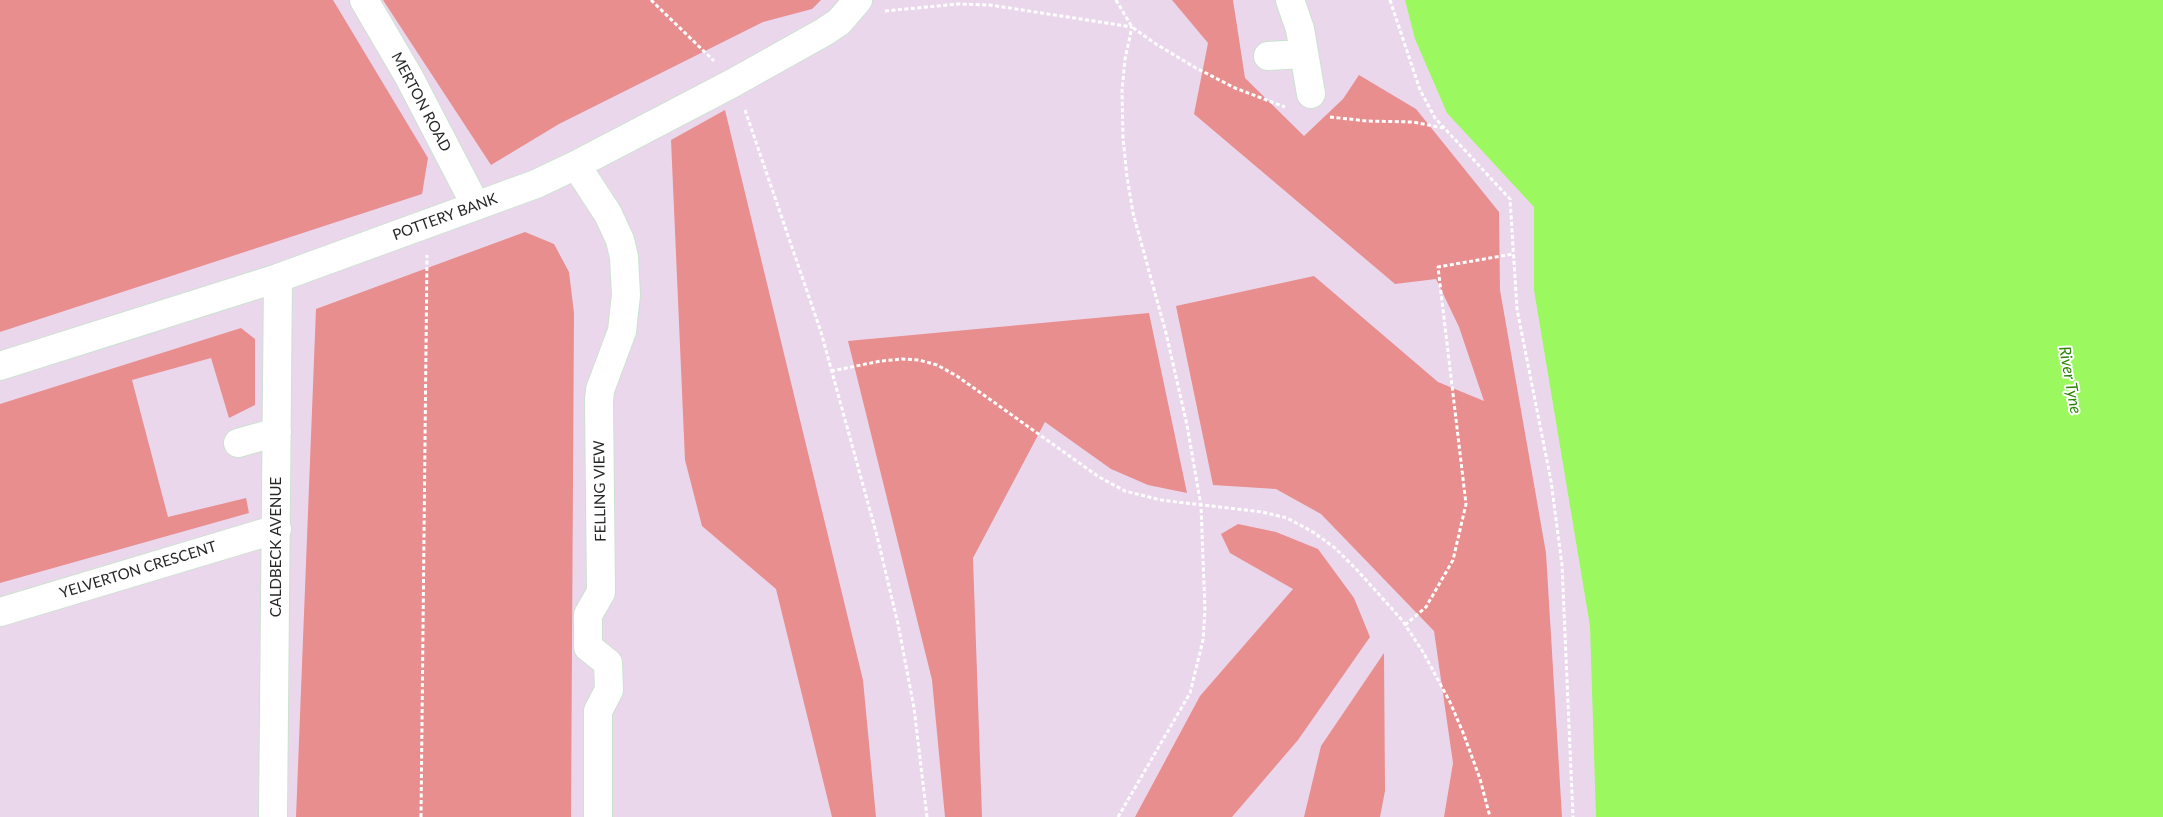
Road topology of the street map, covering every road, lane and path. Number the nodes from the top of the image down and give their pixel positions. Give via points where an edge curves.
1 (364, 0) edge
2 (651, 0) edge
3 (858, 0) edge
4 (1116, 0) edge
5 (1290, 0) edge
6 (1390, 0) edge
7 (839, 22) junction
8 (1132, 27) junction
9 (1304, 54) junction
10 (1268, 56) dead end
11 (731, 84) junction
12 (1311, 94) dead end
13 (576, 165) junction
14 (476, 206) junction
15 (427, 224) junction
16 (1513, 254) junction
17 (278, 278) junction
18 (0, 366) edge
19 (831, 371) junction
20 (277, 432) junction
21 (238, 444) dead end
22 (1200, 506) junction
23 (277, 529) junction
24 (0, 612) edge
25 (1405, 625) junction
26 (273, 817) edge
27 (421, 817) edge
28 (598, 817) edge
29 (927, 817) edge
30 (1118, 817) edge
31 (1490, 817) edge
32 (1573, 817) edge

1 - 14 street, MERTON ROAD
2 - 11 path via 717,65
3 - 7 street, POTTERY BANK
4 - 8 path
5 - 9 street
6 - 16 path via 1408,59 1431,111 1510,199
7 - 8 path via 885,11 958,4
7 - 11 street, POTTERY BANK
8 - 22 path via 1122,91 1127,177 1133,213 1188,425
9 - 10 street
9 - 12 street
11 - 13 street, POTTERY BANK
11 - 19 path via 745,110 821,332
13 - 14 street, POTTERY BANK
13 - 28 street, FELLING VIEW via 608,214 620,240 626,296 622,331 598,401 601,592 588,615 588,647 608,663 608,690 598,711
14 - 15 street, POTTERY BANK
15 - 17 street, POTTERY BANK
15 - 27 path
16 - 25 path via 1438,266 1466,504 1453,560 1426,607
16 - 32 path via 1517,309 1551,481 1560,547
17 - 18 street, POTTERY BANK
17 - 20 street, CALDBECK AVENUE
19 - 22 path via 882,360 919,360 937,365 1113,485 1139,496
19 - 29 path via 898,624 914,708
20 - 21 street
20 - 23 street, CALDBECK AVENUE
22 - 25 path via 1262,512 1288,518 1313,532 1335,548
22 - 30 path via 1205,610 1197,669 1190,693
23 - 24 street, YELVERTON CRESCENT
23 - 26 street, CALDBECK AVENUE
25 - 31 path via 1450,702 1480,779

